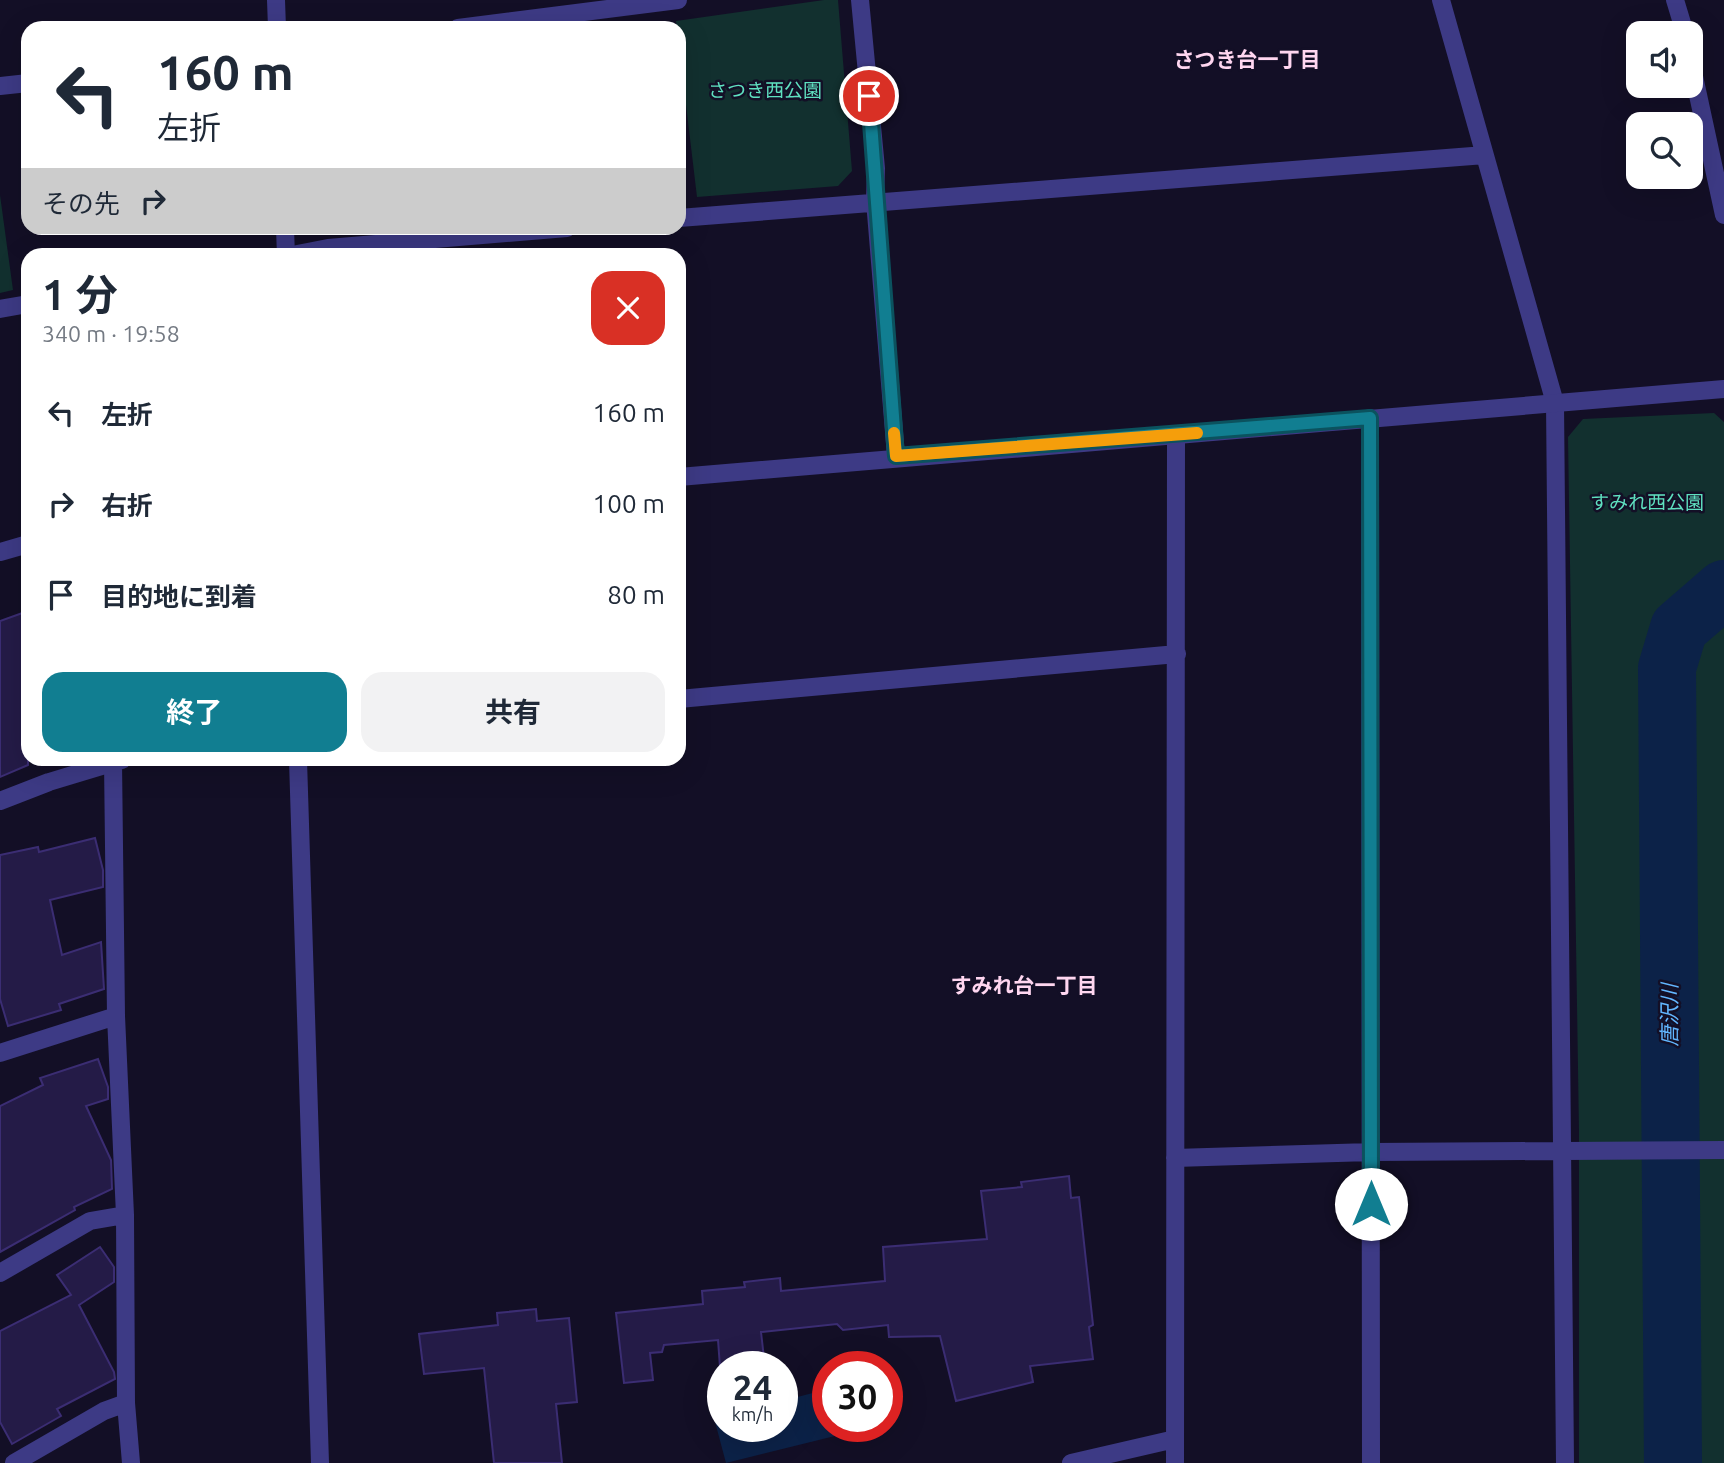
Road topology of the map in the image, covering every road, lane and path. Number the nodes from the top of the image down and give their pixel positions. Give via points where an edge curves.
1 (276, 0) edge
2 (678, 0) edge
3 (860, 0) edge
4 (1441, 0) edge
5 (1675, 0) edge
6 (277, 21) edge
7 (513, 21) edge
8 (1681, 21) edge
9 (21, 84) edge
10 (0, 86) edge
11 (1699, 98) edge
12 (1485, 155) junction
13 (875, 201) junction
14 (1724, 215) edge
15 (686, 217) edge
16 (483, 235) edge
17 (328, 248) edge
18 (21, 305) edge
19 (0, 309) edge
20 (1724, 389) edge
21 (1555, 403) junction
22 (1370, 418) junction
23 (1176, 435) junction
24 (896, 456) junction
25 (686, 476) edge
26 (21, 546) edge
27 (0, 552) edge
28 (1177, 654) junction
29 (686, 698) edge
30 (98, 766) edge
31 (117, 766) edge
32 (298, 766) edge
33 (0, 802) edge
34 (116, 1016) junction
35 (0, 1054) edge
36 (1563, 1150) junction
37 (1724, 1150) edge
38 (1371, 1152) junction
39 (1175, 1158) junction
40 (125, 1215) junction
41 (0, 1273) edge
42 (126, 1403) junction
43 (1175, 1439) junction
44 (15, 1463) edge
45 (131, 1463) edge
46 (320, 1463) edge
47 (1071, 1463) edge
48 (1175, 1463) edge
49 (1371, 1463) edge
50 (1564, 1463) edge

1 - 6 street
2 - 7 street
3 - 13 street
4 - 12 street
5 - 8 street
9 - 10 street
11 - 14 street
12 - 13 street
12 - 21 street
13 - 15 street
13 - 24 street
16 - 17 street
18 - 19 street
20 - 21 street
21 - 22 street
21 - 36 street
22 - 23 street
22 - 38 street
23 - 24 street
23 - 28 street
24 - 25 street
26 - 27 street
28 - 29 street
28 - 39 street
30 - 33 street
31 - 34 street
32 - 46 street
34 - 35 street
34 - 40 street
36 - 37 street
36 - 38 street
36 - 50 street
38 - 39 street
38 - 49 street
39 - 43 street
40 - 41 street via 90,1221
40 - 42 street
42 - 44 street
42 - 45 street
43 - 47 street
43 - 48 street

